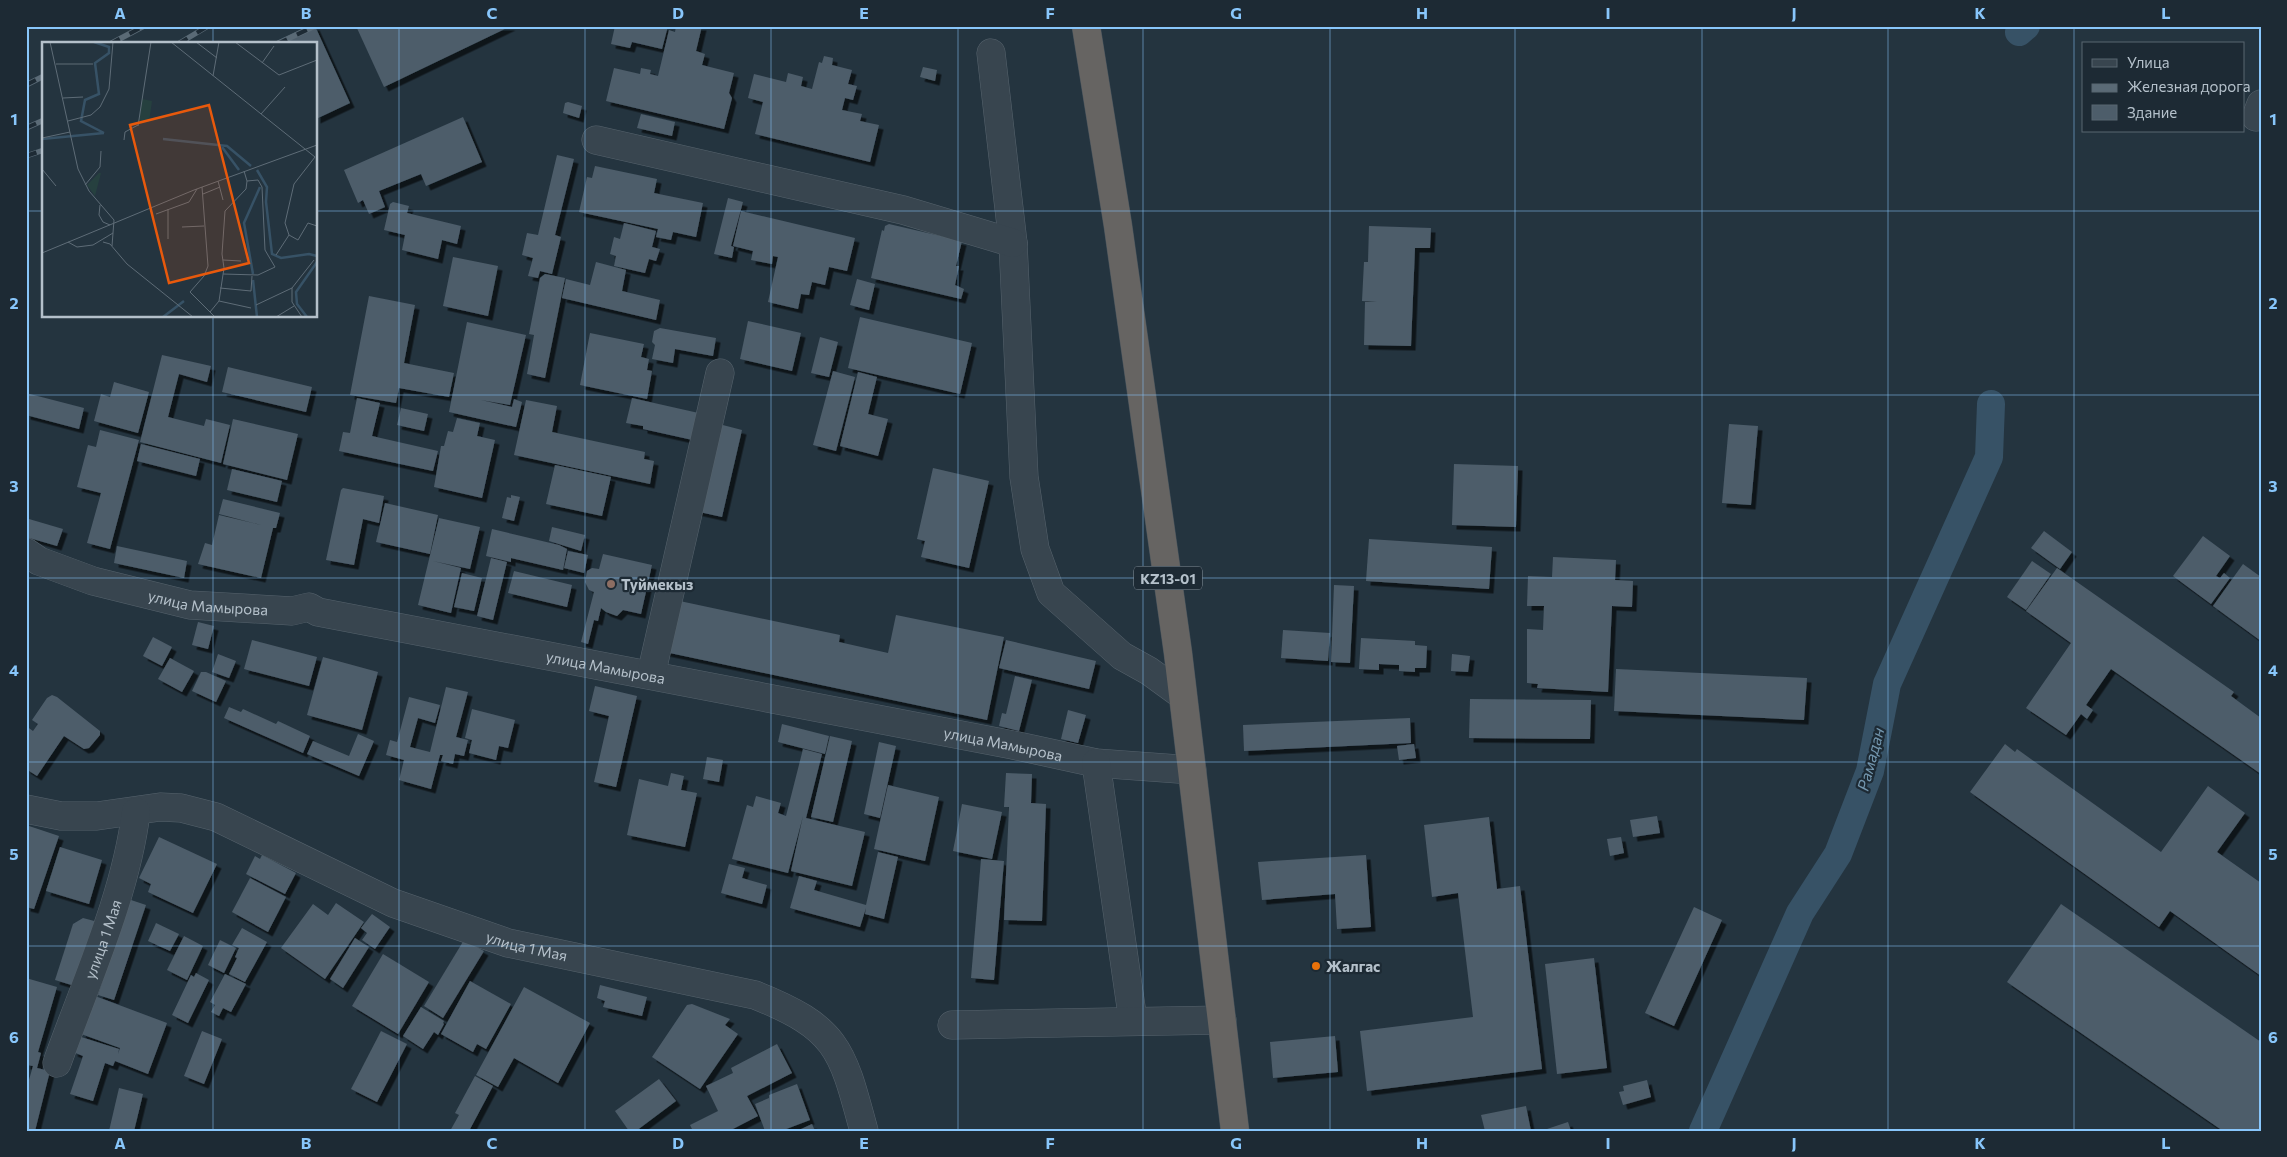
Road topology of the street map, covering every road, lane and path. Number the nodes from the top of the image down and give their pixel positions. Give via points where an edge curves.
1 (1086, 26) edge
2 (991, 53) dead end
3 (596, 140) dead end
4 (1013, 243) junction
5 (720, 373) dead end
6 (26, 552) edge
7 (651, 675) junction
8 (1182, 695) junction
9 (1096, 763) junction
10 (1192, 770) junction
11 (26, 809) edge
12 (136, 812) junction
13 (1222, 1020) junction
14 (1133, 1021) junction
15 (952, 1025) dead end
16 (57, 1063) dead end
17 (864, 1131) edge
18 (1235, 1131) edge

1 - 8 highway, KZ13-01 via 1150,450
2 - 4 street
3 - 4 street via 903,210
4 - 8 street via 1024,477 1035,549 1051,593 1122,656
5 - 7 street
6 - 7 street, улица Мамырова via 39,561 93,581 190,605 292,612 309,608
7 - 9 street, улица Мамырова
8 - 10 highway, KZ13-01
9 - 10 street, улица Мамырова
9 - 14 street
10 - 13 highway, KZ13-01
11 - 12 street, улица 1 Мая via 60,816
12 - 16 street, улица 1 Мая via 133,841 109,919
12 - 17 street, улица 1 Мая via 160,807 180,808 216,817 393,903 508,943 755,995 786,1007 818,1028 837,1049 848,1071
13 - 14 street
13 - 18 highway, KZ13-01
14 - 15 street

